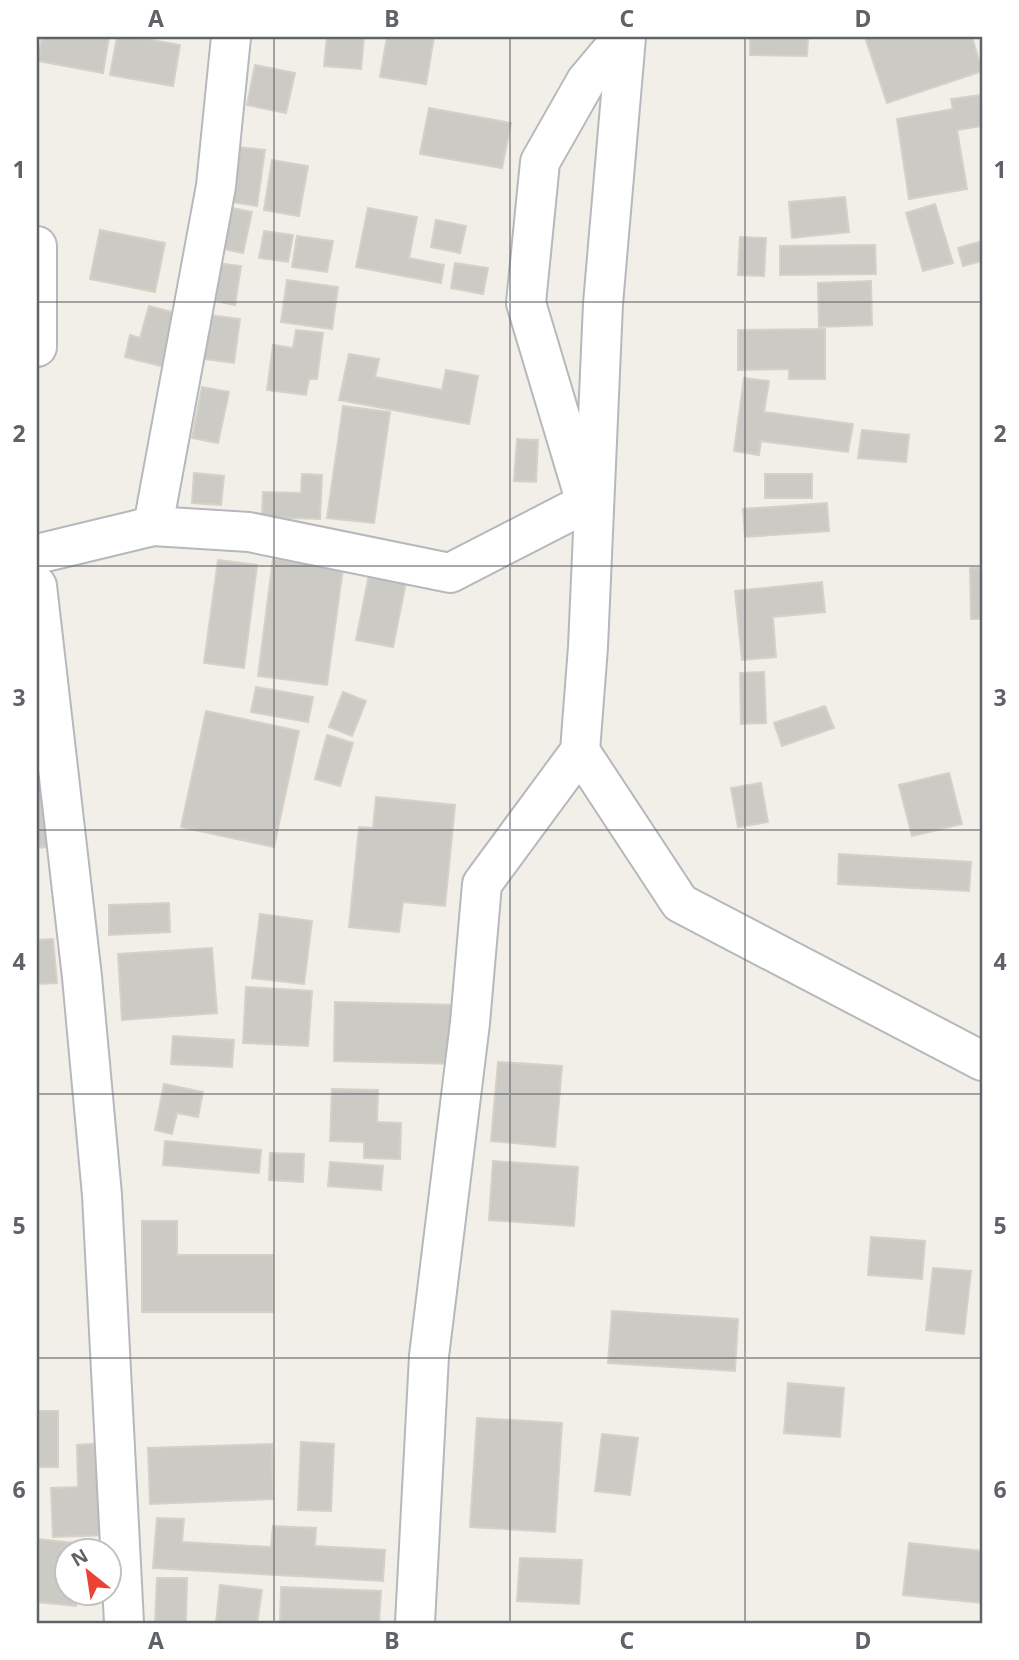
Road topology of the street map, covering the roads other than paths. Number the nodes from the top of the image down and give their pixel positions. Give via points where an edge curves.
1 (232, 37) edge
2 (624, 37) edge
3 (37, 246) edge
4 (37, 347) edge
5 (153, 526) junction
6 (37, 554) edge
7 (37, 586) edge
8 (580, 751) junction
9 (982, 1061) edge
10 (124, 1623) edge
11 (415, 1623) edge

1 - 5 street via 216,187
2 - 5 street via 586,80 540,162 526,303 586,503 450,573 248,532
2 - 8 street via 603,304
3 - 4 street
5 - 6 street
7 - 10 street via 102,1195
8 - 9 street via 680,903
8 - 11 street via 482,884 470,1023 429,1356

